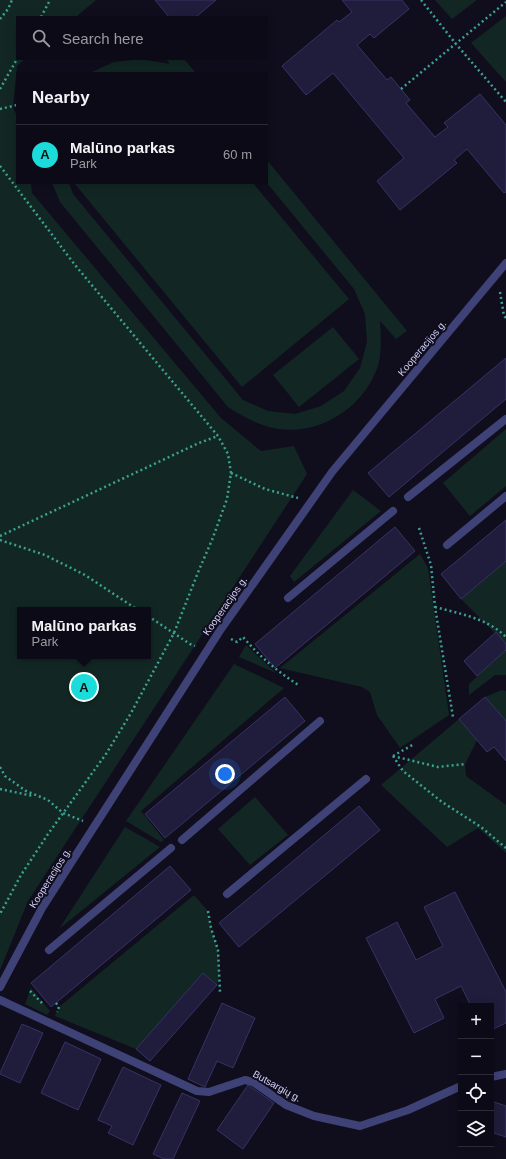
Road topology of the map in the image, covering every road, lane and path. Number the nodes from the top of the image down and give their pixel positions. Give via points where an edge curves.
1 (12, 0) edge
2 (50, 0) edge
3 (421, 0) edge
4 (506, 2) edge
5 (42, 16) edge
6 (0, 19) edge
7 (456, 44) junction
8 (16, 60) edge
9 (0, 89) edge
10 (401, 89) dead end
11 (506, 102) edge
12 (16, 105) edge
13 (0, 109) edge
14 (0, 166) edge
15 (506, 263) edge
16 (497, 274) junction
17 (506, 318) edge
18 (506, 419) edge
19 (218, 436) junction
20 (231, 473) junction
21 (506, 496) edge
22 (408, 497) dead end
23 (311, 501) junction
24 (393, 511) dead end
25 (419, 528) dead end
26 (0, 536) edge
27 (0, 540) edge
28 (446, 545) dead end
29 (288, 598) dead end
30 (133, 607) edge
31 (435, 607) junction
32 (151, 618) edge
33 (174, 633) junction
34 (506, 636) edge
35 (243, 637) dead end
36 (300, 686) dead end
37 (453, 717) dead end
38 (320, 721) dead end
39 (414, 744) dead end
40 (393, 756) junction
41 (465, 764) dead end
42 (0, 768) edge
43 (366, 779) dead end
44 (0, 789) edge
45 (47, 799) junction
46 (63, 813) junction
47 (95, 825) junction
48 (182, 840) dead end
49 (171, 848) dead end
50 (506, 848) edge
51 (227, 894) dead end
52 (208, 911) dead end
53 (0, 914) edge
54 (49, 950) dead end
55 (0, 987) edge
56 (220, 992) dead end
57 (0, 1000) edge
58 (506, 1074) edge
59 (494, 1076) edge
60 (458, 1087) edge

1 - 6 path
2 - 5 path
3 - 7 path
4 - 7 path
7 - 10 path
7 - 11 path
8 - 9 path
12 - 13 path
14 - 19 path via 75,265
15 - 16 street, Kooperacijos g.
16 - 17 path
16 - 23 street, Kooperacijos g. via 332,472
18 - 22 street
19 - 20 path via 228,454
19 - 26 path
20 - 23 path via 265,489
20 - 33 path via 227,499
21 - 28 street
23 - 47 street, Kooperacijos g. via 215,638
24 - 29 street
25 - 31 path via 431,565
27 - 30 path via 45,555 85,575
31 - 34 path via 483,621
31 - 37 path
32 - 33 path
33 - 46 path via 106,754
35 - 36 path via 278,672
38 - 48 street
39 - 40 path
40 - 41 path via 438,767
40 - 50 path via 404,771 442,802 481,827
42 - 45 path via 5,776 26,791
43 - 51 street
44 - 45 path
45 - 46 path
46 - 47 path
46 - 53 path via 21,876
47 - 55 street, Kooperacijos g. via 42,908
49 - 54 street
52 - 56 path via 218,950
57 - 60 street, Butsargių g. via 197,1091 209,1092 245,1080 253,1082 293,1108 314,1116 360,1126 408,1110
58 - 59 street

